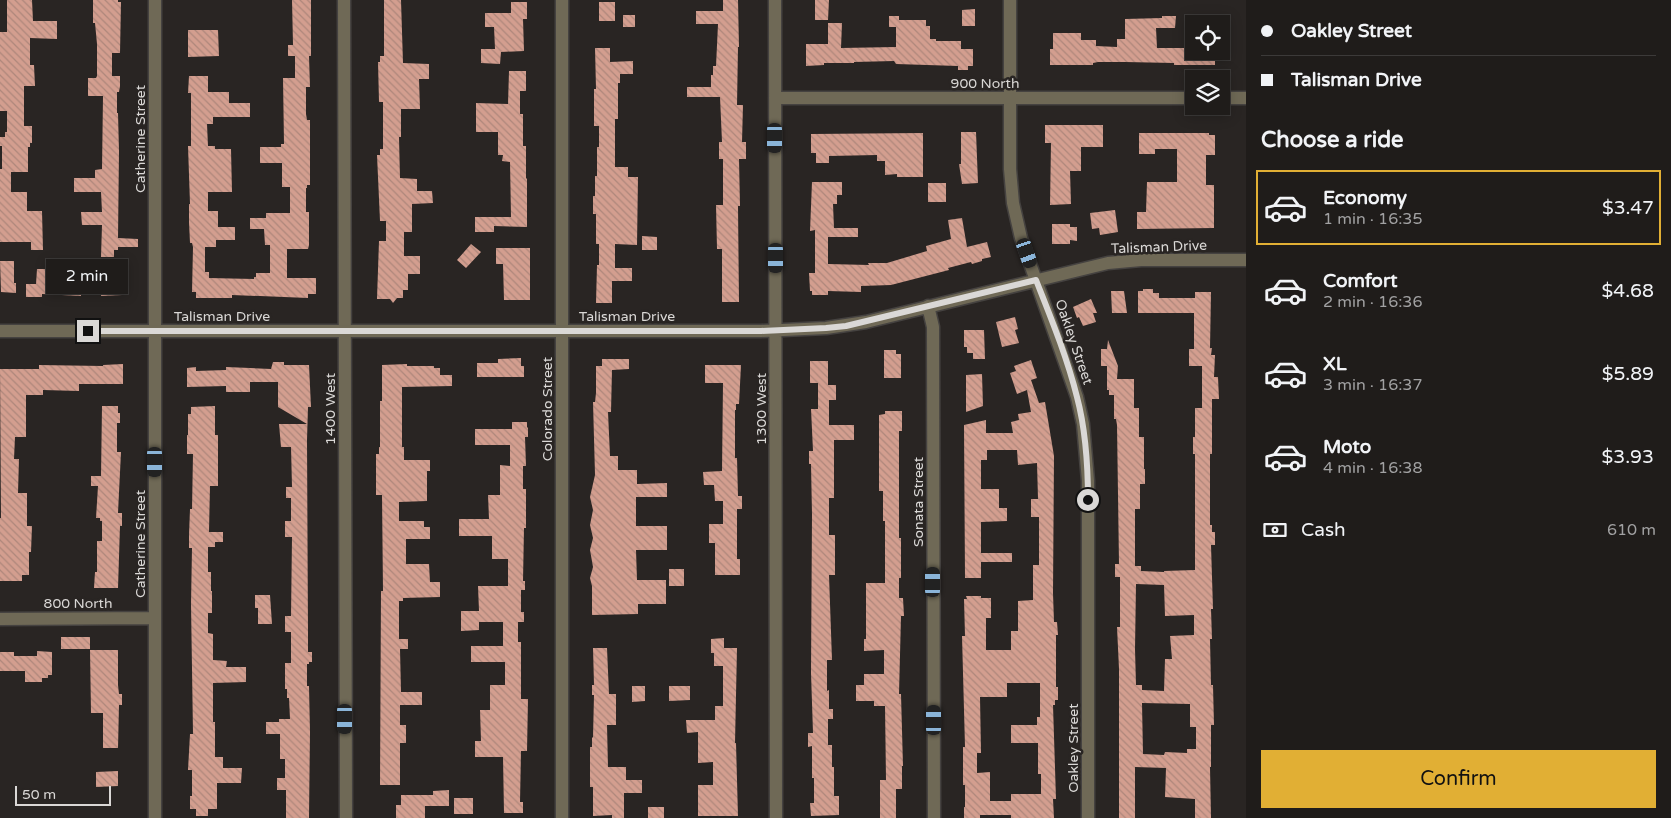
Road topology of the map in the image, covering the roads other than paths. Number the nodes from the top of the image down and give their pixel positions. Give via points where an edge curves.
1 (155, 0) edge
2 (344, 0) edge
3 (562, 0) edge
4 (775, 0) edge
5 (1010, 0) edge
6 (775, 98) junction
7 (1010, 98) junction
8 (1185, 98) edge
9 (1230, 98) edge
10 (1246, 98) edge
11 (1246, 260) edge
12 (1036, 280) junction
13 (928, 306) junction
14 (776, 330) junction
15 (0, 331) edge
16 (155, 331) junction
17 (345, 331) junction
18 (562, 331) junction
19 (0, 618) edge
20 (155, 618) junction
21 (155, 818) edge
22 (346, 818) edge
23 (562, 818) edge
24 (776, 818) edge
25 (934, 818) edge
26 (1088, 818) edge

1 - 16 street, Catherine Street
2 - 17 street, 1400 West
3 - 18 street, Colorado Street
4 - 6 street, 1300 West
5 - 7 street, Oakley Street
6 - 7 street, 900 North
6 - 14 street, 1300 West
7 - 8 street, 900 North
7 - 12 street, Oakley Street via 1013,204
9 - 10 street
11 - 12 street, Talisman Drive via 1124,261
12 - 13 street, Talisman Drive
12 - 26 street, Oakley Street via 1077,397 1086,452
13 - 14 street, Talisman Drive via 846,326
13 - 25 street, Sonata Street via 933,327
14 - 18 street, Talisman Drive
14 - 24 street, 1300 West
15 - 16 street, Talisman Drive
16 - 17 street, Talisman Drive
16 - 20 street, Catherine Street
17 - 18 street, Talisman Drive
17 - 22 street, 1400 West
18 - 23 street, Colorado Street
19 - 20 street, 800 North
20 - 21 street, Catherine Street

